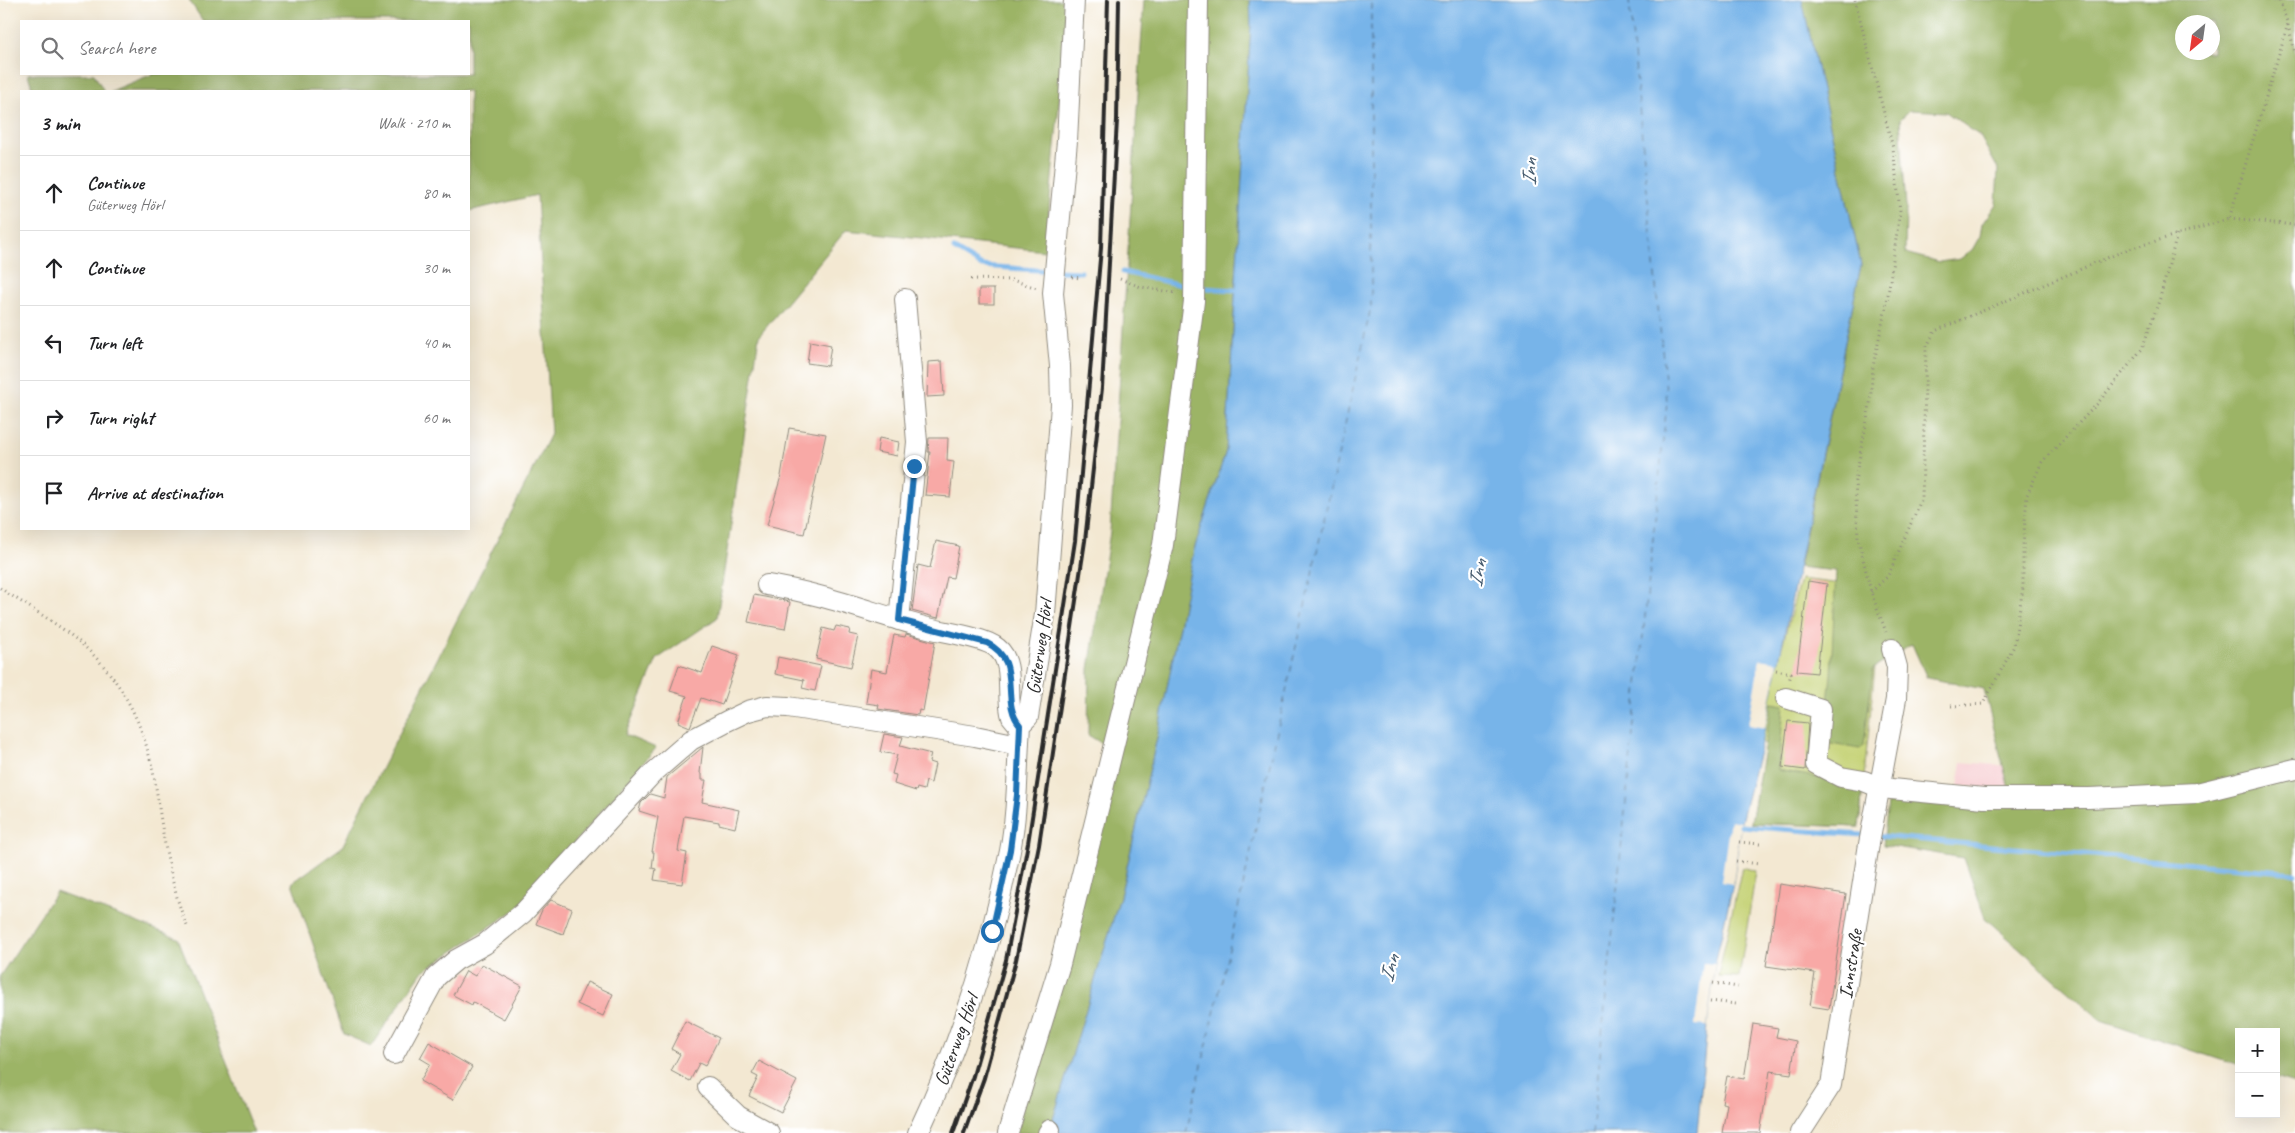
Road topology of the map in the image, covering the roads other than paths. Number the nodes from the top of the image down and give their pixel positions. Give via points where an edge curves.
1 (1074, 0) edge
2 (1198, 0) edge
3 (905, 300) dead end
4 (767, 584) dead end
5 (899, 620) junction
6 (1892, 649) road end
7 (1786, 698) dead end
8 (1019, 735) junction
9 (2295, 769) edge
10 (1881, 788) junction
11 (394, 1054) dead end
12 (708, 1087) dead end
13 (769, 1133) edge
14 (918, 1133) edge
15 (1008, 1133) edge
16 (1800, 1133) edge

1 - 8 street, Güterweg Hörl via 1068,141 1054,263 1061,406 1057,464 1045,614 1028,717
2 - 15 street via 1194,295 1163,545 1060,964
3 - 5 street via 917,442
4 - 5 street
5 - 8 street via 998,648 1009,674 1012,717
6 - 10 street, Innstraße via 1897,667 1896,699
7 - 10 street via 1821,709 1816,764 1841,776
8 - 11 street via 975,736 788,707 766,706 726,721 691,740 653,773 523,913 436,977
8 - 14 street, Güterweg Hörl via 1017,795 1010,850 992,931 972,998
9 - 10 street via 2196,793 2089,798 1984,798
10 - 16 street, Innstraße via 1831,1085
12 - 13 street via 738,1116

